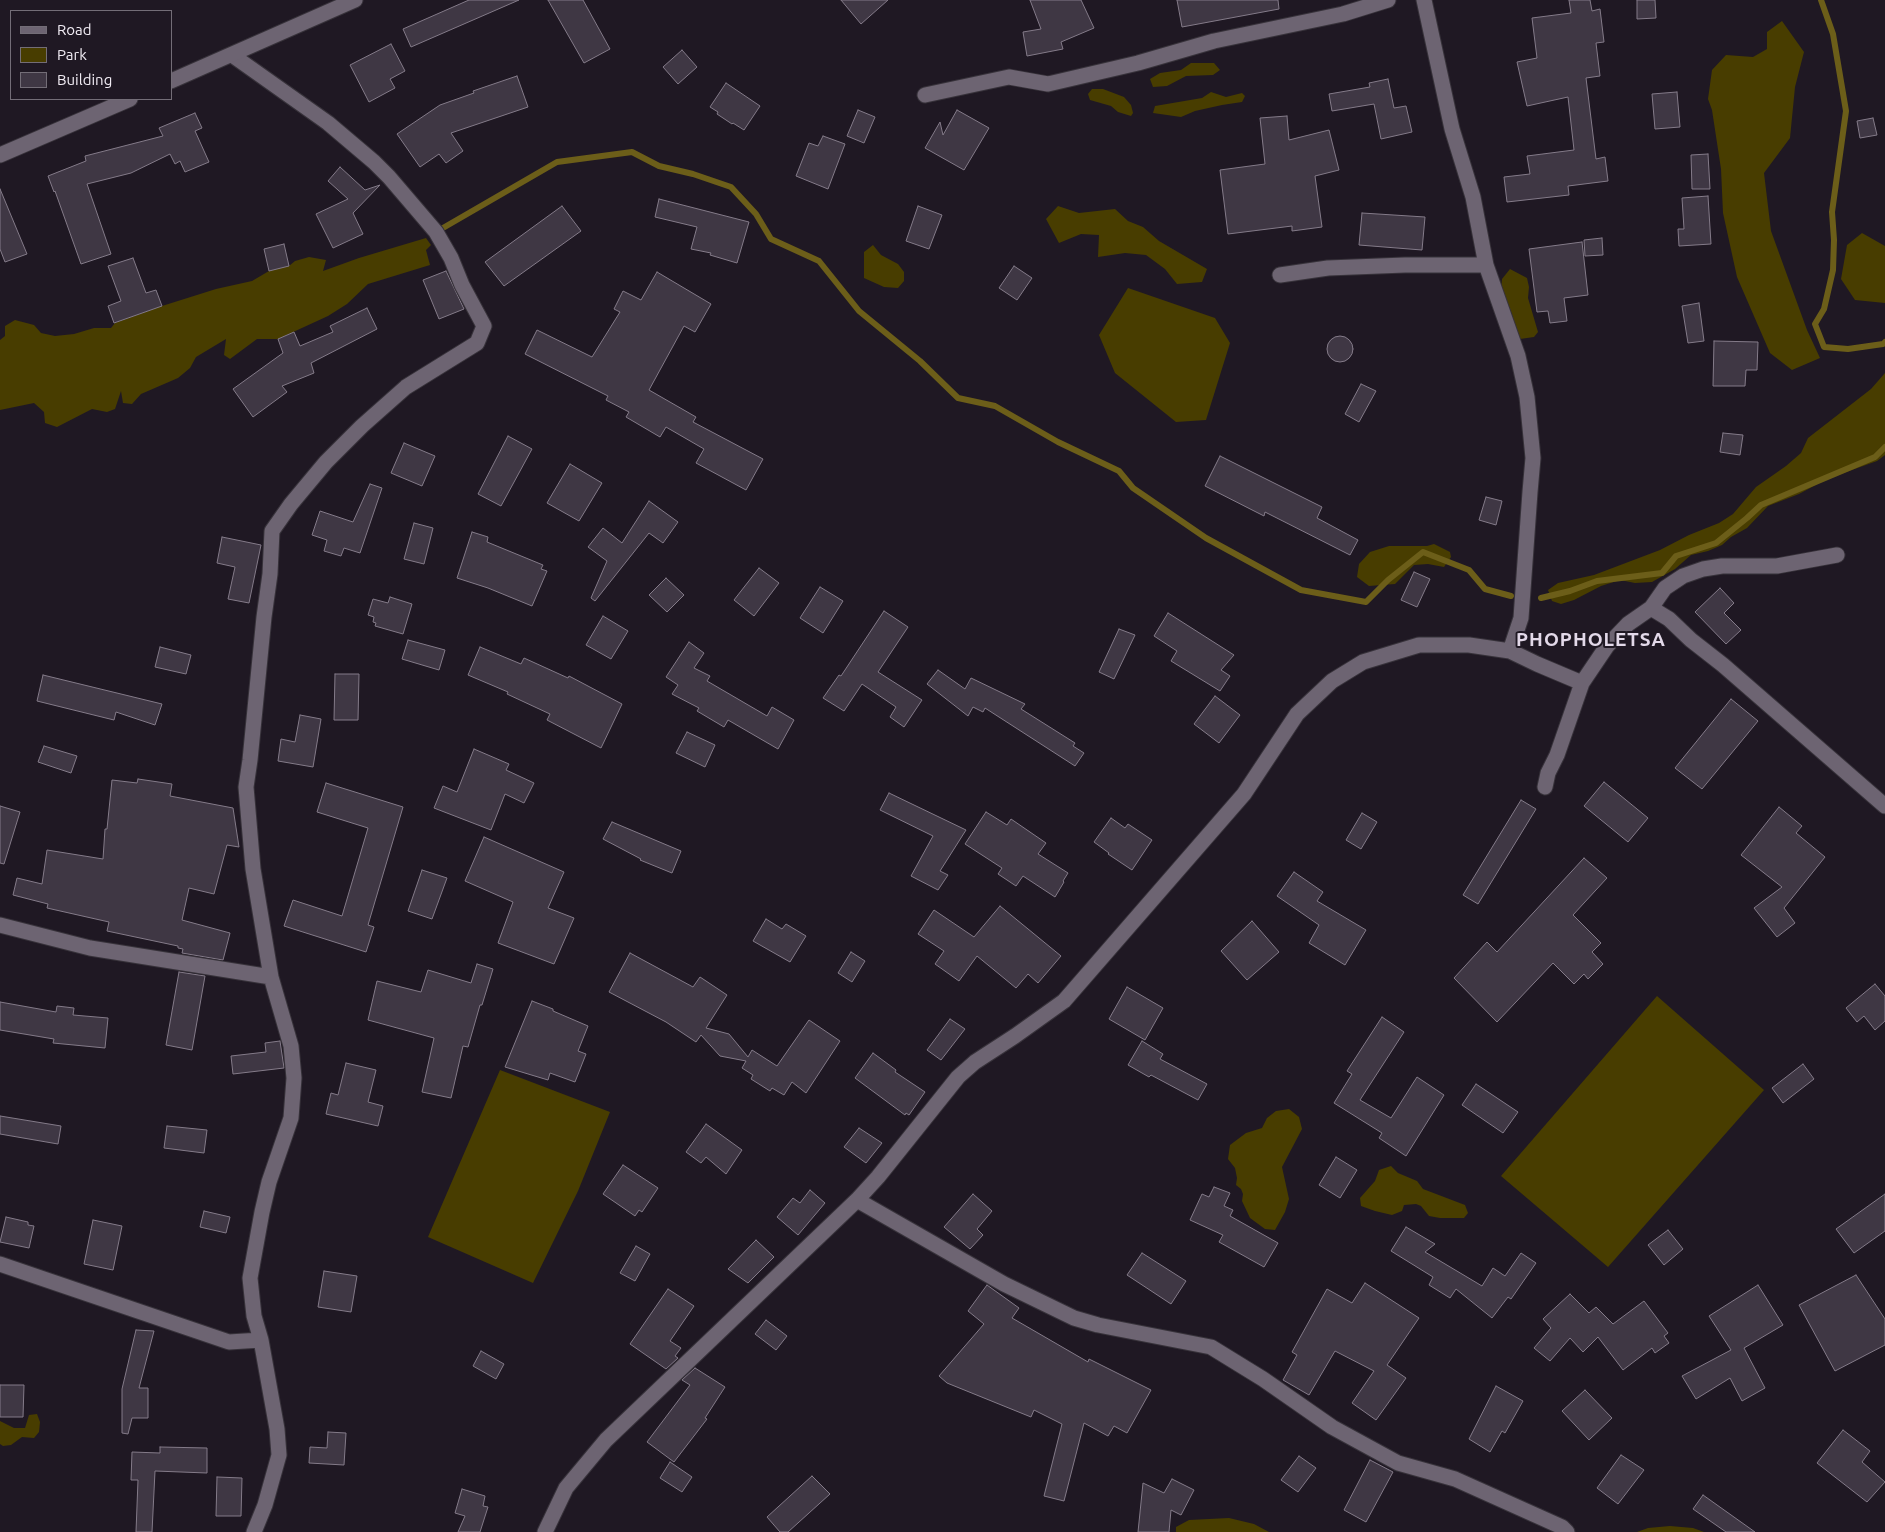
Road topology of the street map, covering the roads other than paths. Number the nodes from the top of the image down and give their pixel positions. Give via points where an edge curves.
1 (355, 0) edge
2 (1388, 0) edge
3 (1424, 0) edge
4 (232, 55) junction
5 (172, 81) edge
6 (925, 95) dead end
7 (128, 100) edge
8 (0, 155) edge
9 (1486, 265) junction
10 (1280, 275) dead end
11 (1837, 554) dead end
12 (1651, 608) junction
13 (1510, 650) junction
14 (1582, 683) junction
15 (1545, 787) dead end
16 (1885, 806) edge
17 (0, 926) edge
18 (270, 977) junction
19 (858, 1200) junction
20 (0, 1264) edge
21 (261, 1340) junction
22 (254, 1532) edge
23 (545, 1532) edge
24 (1567, 1532) edge

1 - 4 street
2 - 6 street via 1343,14 1214,41 1048,84 1008,77
3 - 9 street via 1452,129 1473,197
4 - 5 street
4 - 18 street via 328,123 389,178 436,232 484,326 477,343 406,387 362,426 320,469 272,531 246,787 253,869
7 - 8 street
9 - 10 street via 1337,268
9 - 13 street via 1518,356 1527,397 1533,458 1520,618
11 - 12 street via 1777,566 1722,566 1703,570 1683,576 1665,588
12 - 14 street via 1628,624 1612,641
12 - 16 street via 1669,619
13 - 14 street
13 - 19 street via 1469,645 1419,645 1363,662 1332,681 1297,714 1244,794 1064,1000 958,1077
14 - 15 street
17 - 18 street via 90,948
18 - 21 street via 291,1046 294,1078 291,1118 269,1182 250,1278 254,1316
19 - 23 street via 606,1440 566,1488
19 - 24 street via 1004,1284 1074,1318 1211,1347 1332,1427 1398,1463 1455,1479
20 - 21 street via 229,1342
21 - 22 street via 279,1455

